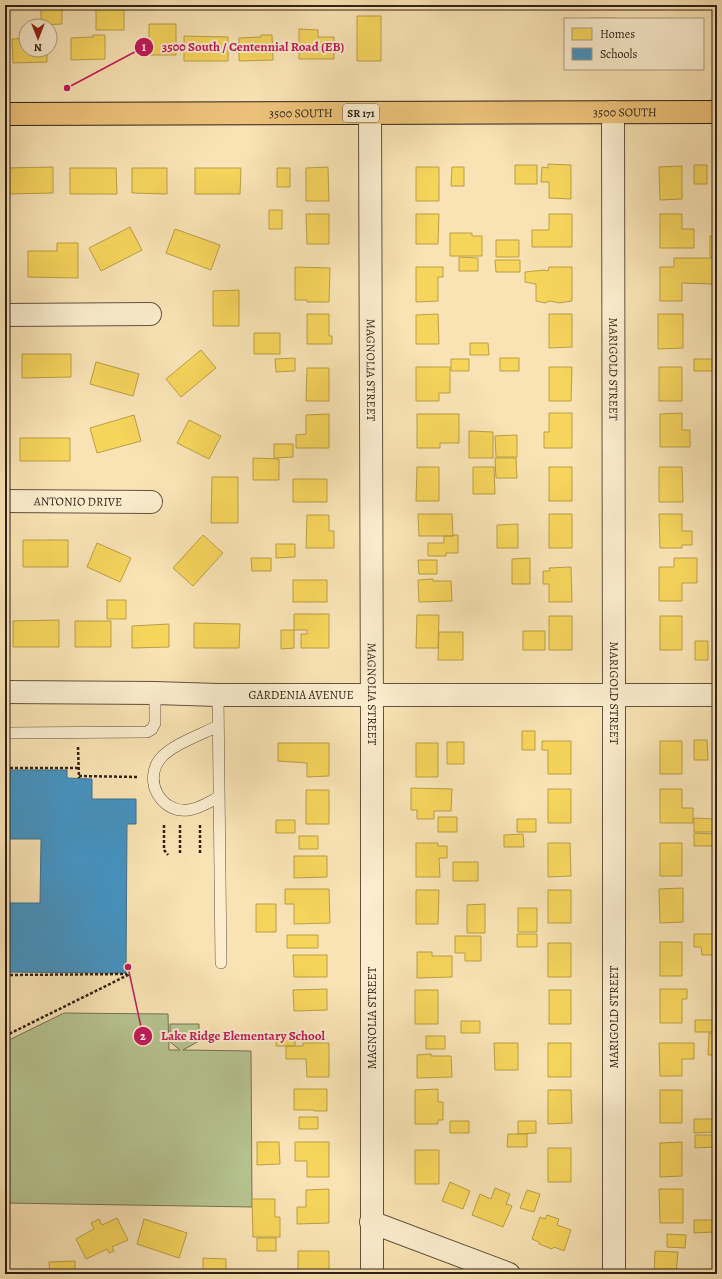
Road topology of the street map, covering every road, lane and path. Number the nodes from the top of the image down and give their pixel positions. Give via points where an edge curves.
1 (613, 112) junction
2 (717, 112) edge
3 (370, 113) junction
4 (5, 114) edge
5 (150, 314) dead end
6 (5, 315) edge
7 (5, 501) edge
8 (151, 502) dead end
9 (5, 692) edge
10 (155, 693) junction
11 (218, 695) junction
12 (614, 695) junction
13 (717, 695) edge
14 (372, 696) junction
15 (218, 726) junction
16 (5, 733) edge
17 (78, 745) dead end
18 (5, 768) edge
19 (78, 768) junction
20 (139, 777) dead end
21 (219, 797) junction
22 (164, 826) dead end
23 (180, 826) dead end
24 (200, 826) dead end
25 (168, 855) dead end
26 (180, 855) dead end
27 (200, 855) dead end
28 (221, 963) dead end
29 (5, 975) edge
30 (5, 1036) edge
31 (371, 1222) junction
32 (372, 1274) edge
33 (509, 1274) edge
34 (614, 1274) edge

1 - 2 main road, 3500 SOUTH / SR 171
1 - 3 main road, 3500 SOUTH / SR 171
1 - 12 street, MARIGOLD STREET
3 - 4 main road, 3500 SOUTH / SR 171
3 - 14 street, MAGNOLIA STREET
5 - 6 street
7 - 8 street, ANTONIO DRIVE
9 - 10 street, GARDENIA AVENUE
10 - 11 street, GARDENIA AVENUE
10 - 16 lane via 155,723 147,732
11 - 14 street, GARDENIA AVENUE
11 - 15 lane
12 - 13 street, GARDENIA AVENUE
12 - 14 street, GARDENIA AVENUE
12 - 34 street, MARIGOLD STREET
14 - 31 street, MAGNOLIA STREET
15 - 21 lane
15 - 21 lane via 165,754 155,767 153,784 165,804 180,810 195,809
17 - 19 path
18 - 19 path
19 - 20 path via 79,777
21 - 28 lane
22 - 25 path via 164,850
23 - 26 path
24 - 27 path
29 - 30 path via 130,974
31 - 32 street, MAGNOLIA STREET
31 - 33 street

